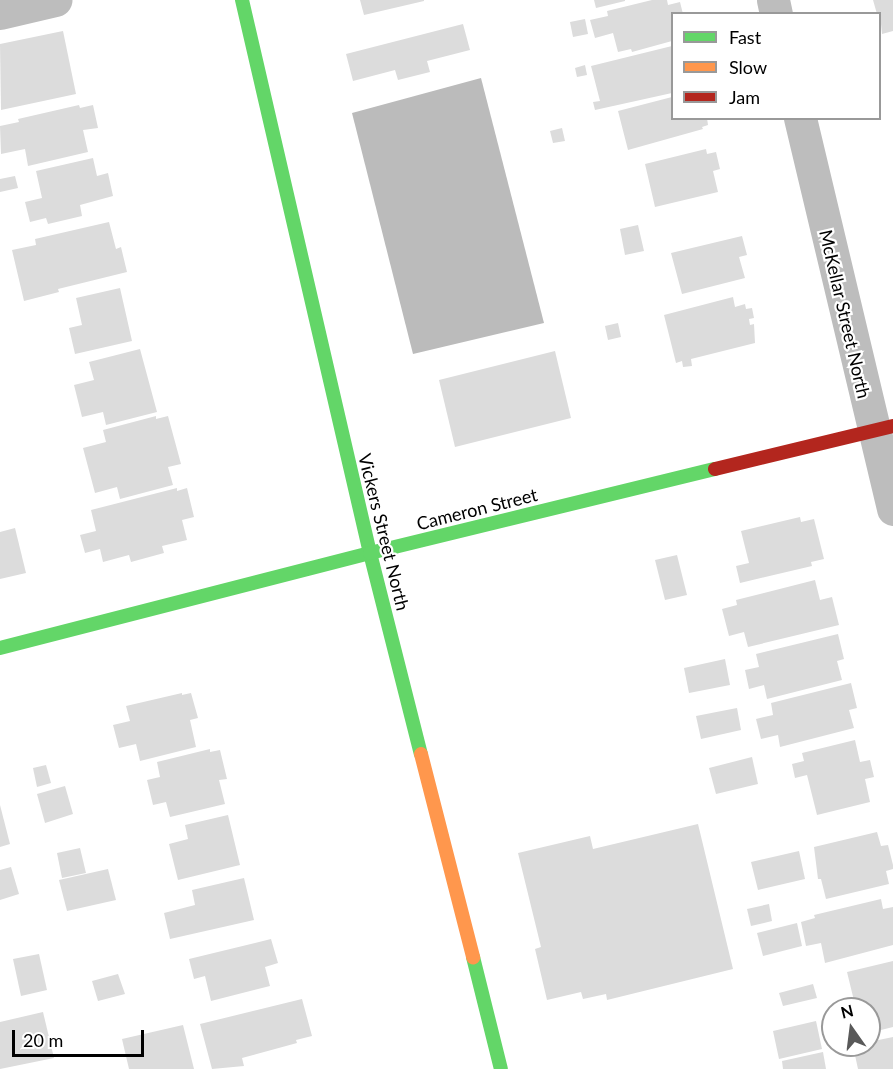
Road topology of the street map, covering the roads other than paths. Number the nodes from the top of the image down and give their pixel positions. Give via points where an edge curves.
1 (55, 0) edge
2 (242, 0) edge
3 (0, 14) edge
4 (801, 120) edge
5 (883, 429) edge
6 (893, 509) edge
7 (370, 554) junction
8 (0, 648) edge
9 (501, 1069) edge

1 - 3 street
2 - 7 street, Vickers Street North
4 - 5 street, McKellar Street North
5 - 6 street, McKellar Street North
5 - 7 street, Cameron Street
7 - 8 street, Cameron Street
7 - 9 street, Vickers Street North

